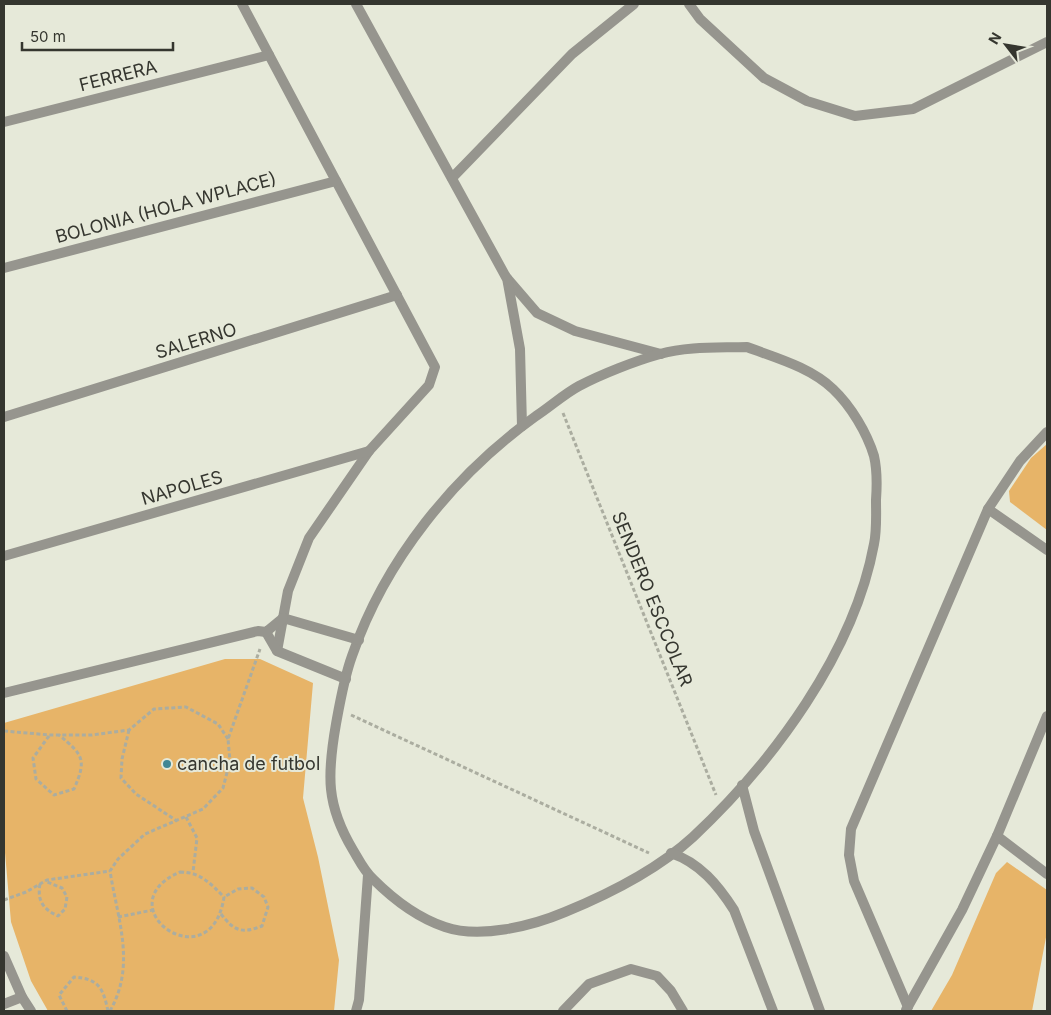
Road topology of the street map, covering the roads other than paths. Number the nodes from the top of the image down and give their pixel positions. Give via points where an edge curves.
1 (242, 4) edge
2 (356, 4) edge
3 (634, 4) edge
4 (689, 4) edge
5 (1047, 42) edge
6 (269, 55) junction
7 (4, 122) edge
8 (452, 178) junction
9 (336, 181) junction
10 (4, 268) edge
11 (506, 278) junction
12 (397, 296) junction
13 (661, 354) junction
14 (4, 417) edge
15 (522, 426) junction
16 (1047, 432) edge
17 (369, 451) junction
18 (988, 509) junction
19 (1047, 550) edge
20 (4, 556) edge
21 (283, 618) junction
22 (266, 632) junction
23 (359, 640) junction
24 (277, 651) junction
25 (346, 679) junction
26 (4, 693) edge
27 (1047, 716) edge
28 (742, 785) junction
29 (997, 836) junction
30 (671, 853) junction
31 (1047, 874) edge
32 (368, 875) junction
33 (4, 956) edge
34 (22, 997) junction
35 (4, 1004) edge
36 (907, 1009) edge
37 (31, 1011) edge
38 (356, 1011) edge
39 (563, 1011) edge
40 (683, 1011) edge
41 (773, 1011) edge
42 (820, 1011) edge

1 - 6 street
2 - 8 street
3 - 8 street via 572,54
4 - 5 street via 764,78 806,102 855,116 913,109
6 - 7 street, FERRERA
6 - 9 street
8 - 11 street
9 - 10 street, BOLONIA (HOLA WPLACE)
9 - 12 street
11 - 13 street via 537,313 575,331
11 - 15 street via 520,349
12 - 14 street, SALERNO
12 - 17 street via 435,367 429,385
13 - 15 street via 577,387
13 - 28 street via 701,348 747,347 798,366 833,389 858,421 875,459 876,538 866,582 843,636 815,688 778,742
15 - 23 street via 447,494 374,603
16 - 18 street via 1020,461
17 - 20 street, NAPOLES
17 - 21 street via 309,538 288,591
18 - 19 street
18 - 36 street via 851,829 849,855 854,881
21 - 22 street
21 - 23 street
21 - 24 street
22 - 24 street
22 - 26 street via 258,631
23 - 25 street
24 - 25 street
25 - 32 street via 331,757 330,790 340,828
27 - 29 street
28 - 30 street via 689,840
28 - 42 street via 761,849
29 - 31 street
29 - 36 street via 962,910
30 - 32 street via 591,901 542,922 496,932 448,928 405,906
30 - 41 street via 706,872 726,897
32 - 38 street via 360,1000
33 - 34 street
34 - 35 street
34 - 37 street
39 - 40 street via 589,984 631,969 657,976

